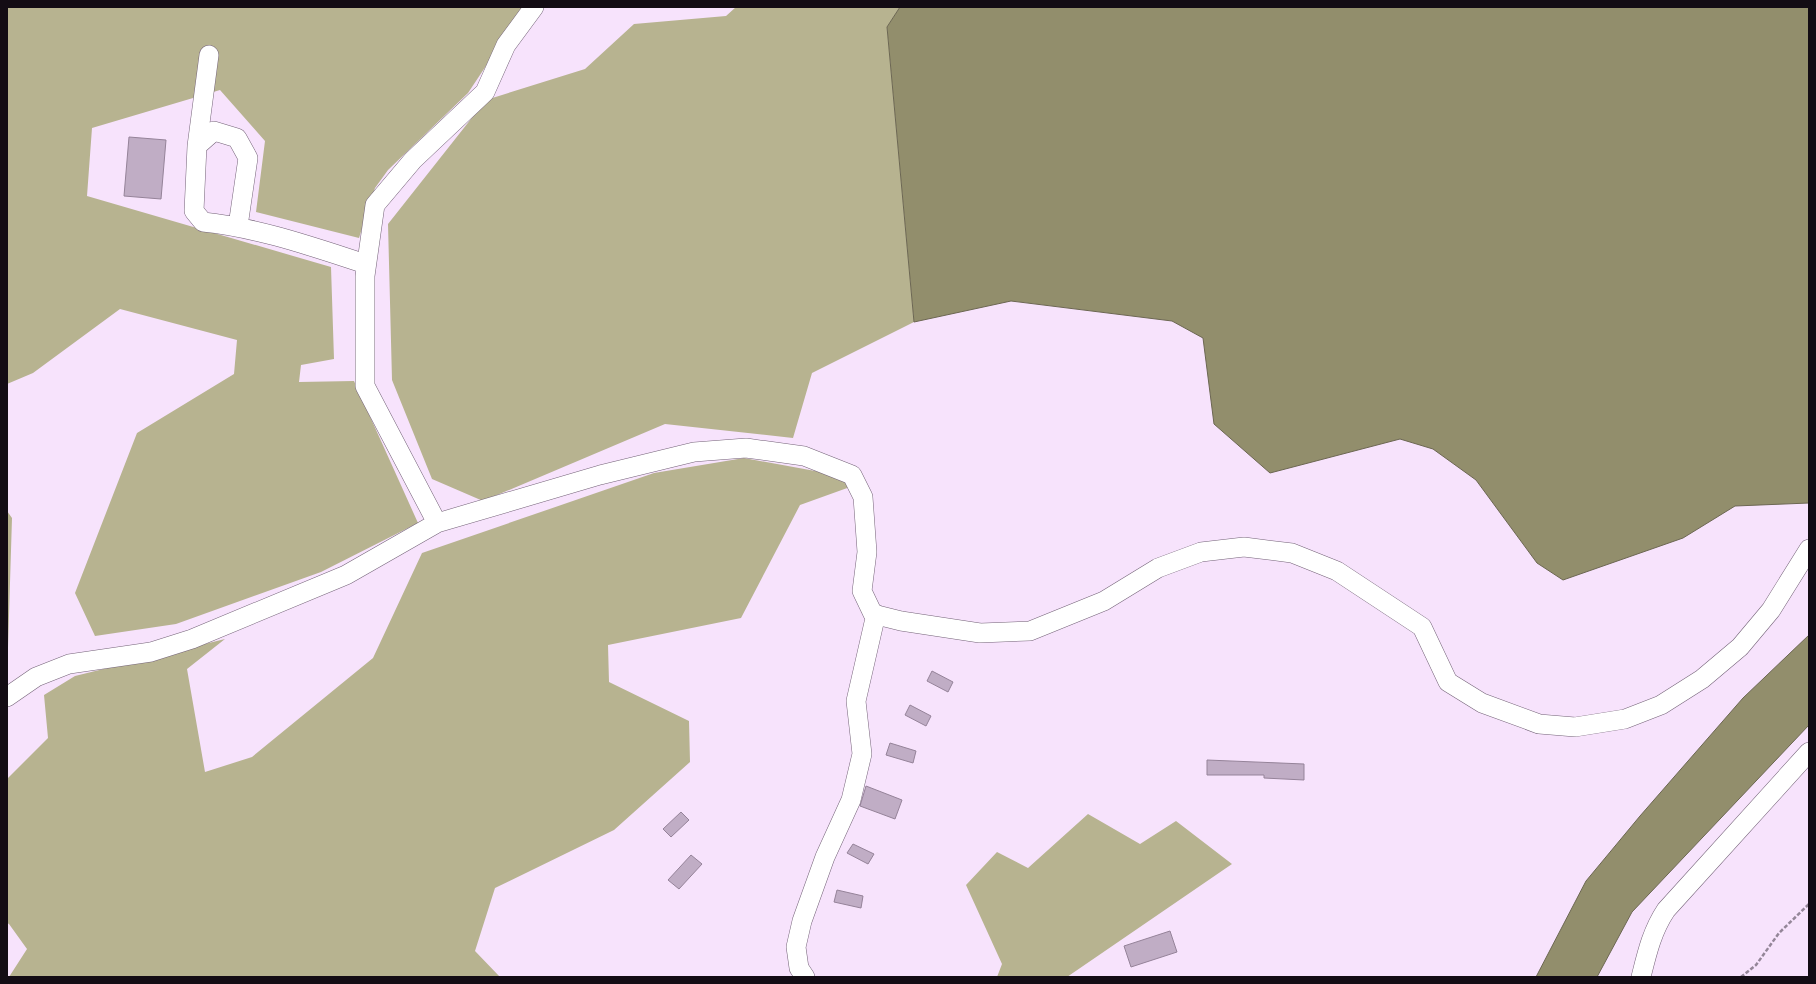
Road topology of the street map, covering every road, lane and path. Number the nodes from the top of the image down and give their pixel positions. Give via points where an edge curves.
1 (534, 7) edge
2 (209, 55) dead end
3 (197, 146) junction
4 (238, 226) junction
5 (366, 264) junction
6 (438, 524) junction
7 (1809, 549) edge
8 (876, 614) junction
9 (7, 697) edge
10 (1809, 752) edge
11 (1809, 904) edge
12 (805, 977) edge
13 (1641, 977) edge
14 (1741, 977) edge

1 - 5 street via 506,45 485,92 413,160 375,205
2 - 3 street
3 - 4 street via 194,211 203,222
3 - 4 street via 214,132 237,138 248,158
4 - 5 street via 279,236
5 - 6 street via 365,386
6 - 8 street via 600,475 694,452 746,448 804,456 852,475 864,497 867,552 862,591 873,614
6 - 9 street via 346,575 192,639 151,652 70,664 36,678
7 - 8 street via 1771,610 1740,647 1702,679 1662,704 1625,719 1575,727 1539,724 1482,703 1448,682 1422,627 1337,571 1292,553 1244,546 1201,552 1158,568 1104,601 1030,631 980,633 901,621
8 - 12 street via 856,701 862,754 851,800 824,857 796,947 799,968
10 - 13 street via 1666,910 1657,923 1650,941
11 - 14 path via 1779,933 1756,965

